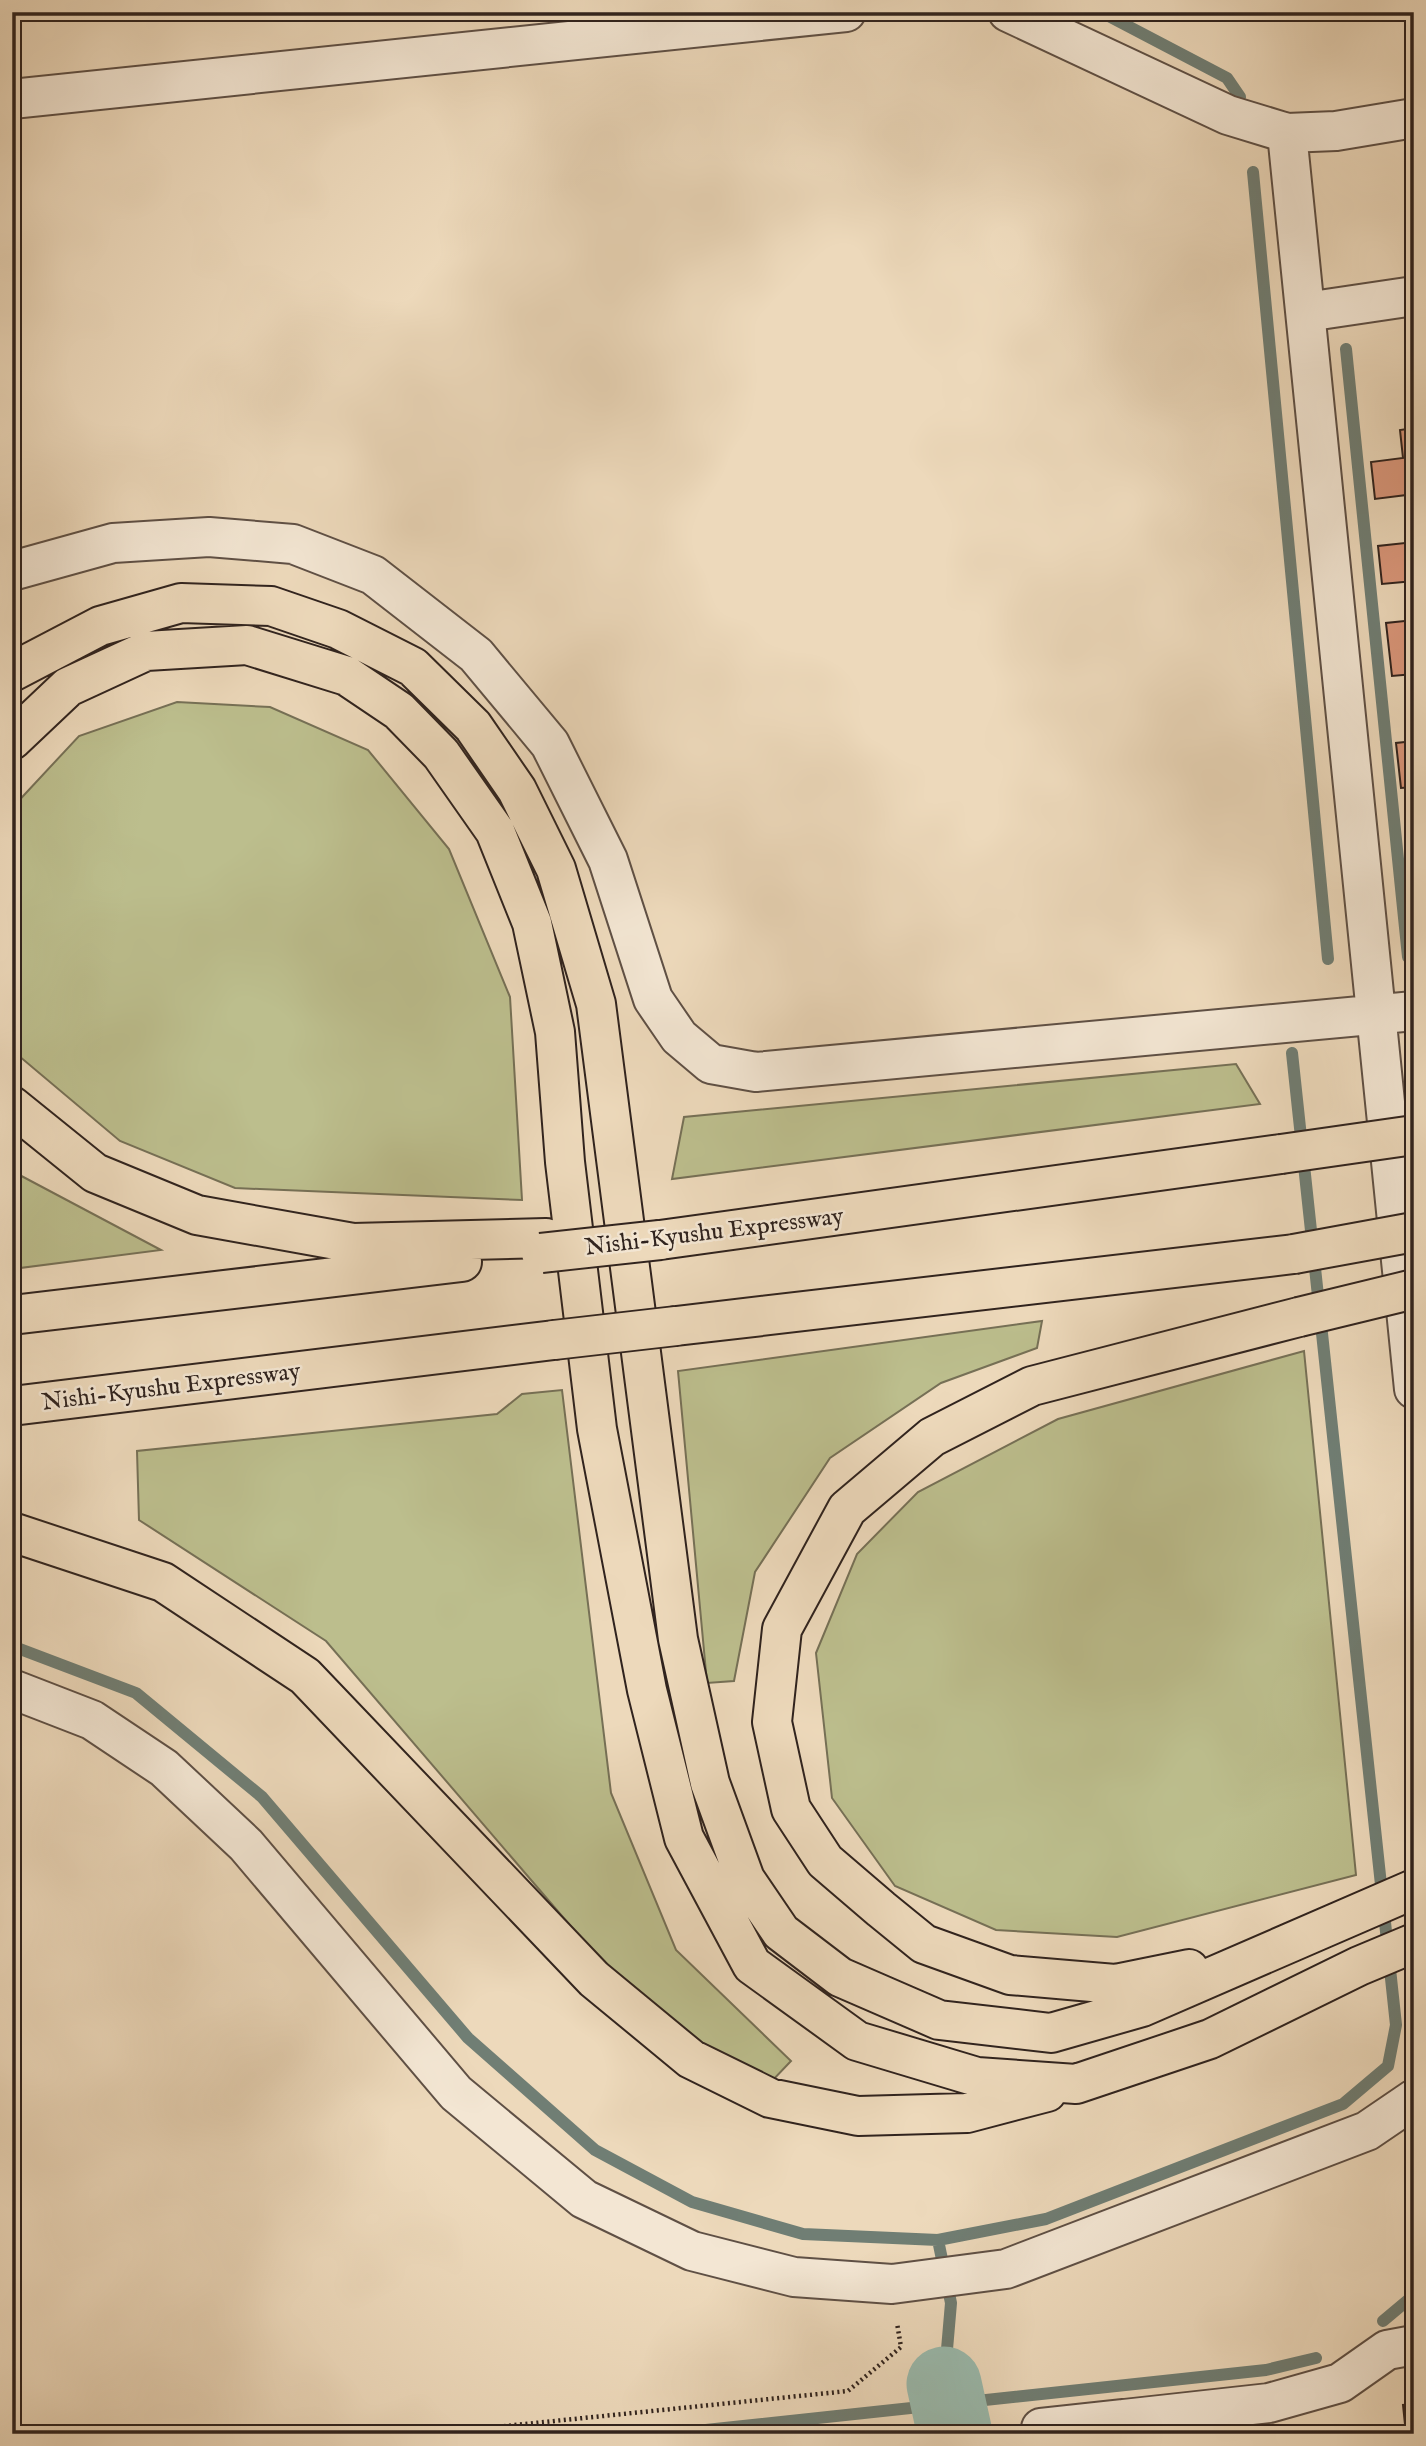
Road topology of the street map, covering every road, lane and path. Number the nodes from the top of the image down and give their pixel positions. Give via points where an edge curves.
1 (846, 12) edge
2 (1008, 12) edge
3 (12, 99) edge
4 (1414, 118) edge
5 (1287, 133) junction
6 (1414, 296) edge
7 (1306, 312) junction
8 (12, 571) edge
9 (12, 672) edge
10 (12, 740) edge
11 (1414, 1011) edge
12 (1375, 1016) junction
13 (12, 1106) edge
14 (1414, 1135) edge
15 (1414, 1232) edge
16 (660, 1240) junction
17 (543, 1245) junction
18 (1414, 1289) edge
19 (12, 1315) edge
20 (1414, 1389) edge
21 (12, 1406) edge
22 (12, 1532) edge
23 (12, 1689) edge
24 (1414, 1889) edge
25 (1414, 1943) edge
26 (1260, 1954) junction
27 (1076, 2084) junction
28 (1414, 2099) edge
29 (892, 2284) junction
30 (1414, 2345) edge
31 (1125, 2426) edge
32 (1041, 2428) dead end
33 (428, 2434) edge

1 - 3 street
2 - 5 street via 1228,116
4 - 5 street via 1336,131
5 - 7 street
6 - 7 street
7 - 12 street
8 - 12 street via 113,543 209,537 293,544 373,575 476,655 550,744 608,860 653,999 679,1037 710,1064 756,1072
9 - 26 highway via 100,626 181,603 271,606 338,629 413,667 472,726 517,790 556,869 596,1003 678,1639 710,1783 746,1879 781,1933 840,1977 939,2020 1051,2034 1142,2007
10 - 27 highway via 68,688 146,651 247,645 347,676 399,710 441,754 495,831 532,923 555,1032 565,1162 597,1429 647,1690 684,1838 752,1965 857,2041 977,2077
11 - 12 street
12 - 20 street
13 - 17 highway via 95,1173 197,1215 353,1243
14 - 16 highway, Nishi-Kyushu Expressway, bridge
15 - 21 highway, Nishi-Kyushu Expressway, bridge via 1294,1254
16 - 17 highway, bridge
16 - 17 highway, Nishi-Kyushu Expressway, bridge via 607,1246
17 - 19 highway, Nishi-Kyushu Expressway
18 - 26 highway, bridge via 1032,1386 932,1437 847,1509 782,1629 772,1722 791,1809 825,1861 924,1944 1010,1975 1115,1984
22 - 27 highway via 163,1582 305,1676 594,1979 691,2059 770,2098 858,2116 967,2113
23 - 29 street via 92,1720 164,1768 247,1845 456,2093 584,2199 692,2251 794,2277
24 - 26 highway
25 - 27 highway via 1210,2039
28 - 29 street via 1367,2131 1006,2269
29 - 33 path via 901,2347 848,2391
30 - 31 street via 1387,2350 1340,2383 1269,2403
31 - 32 street

